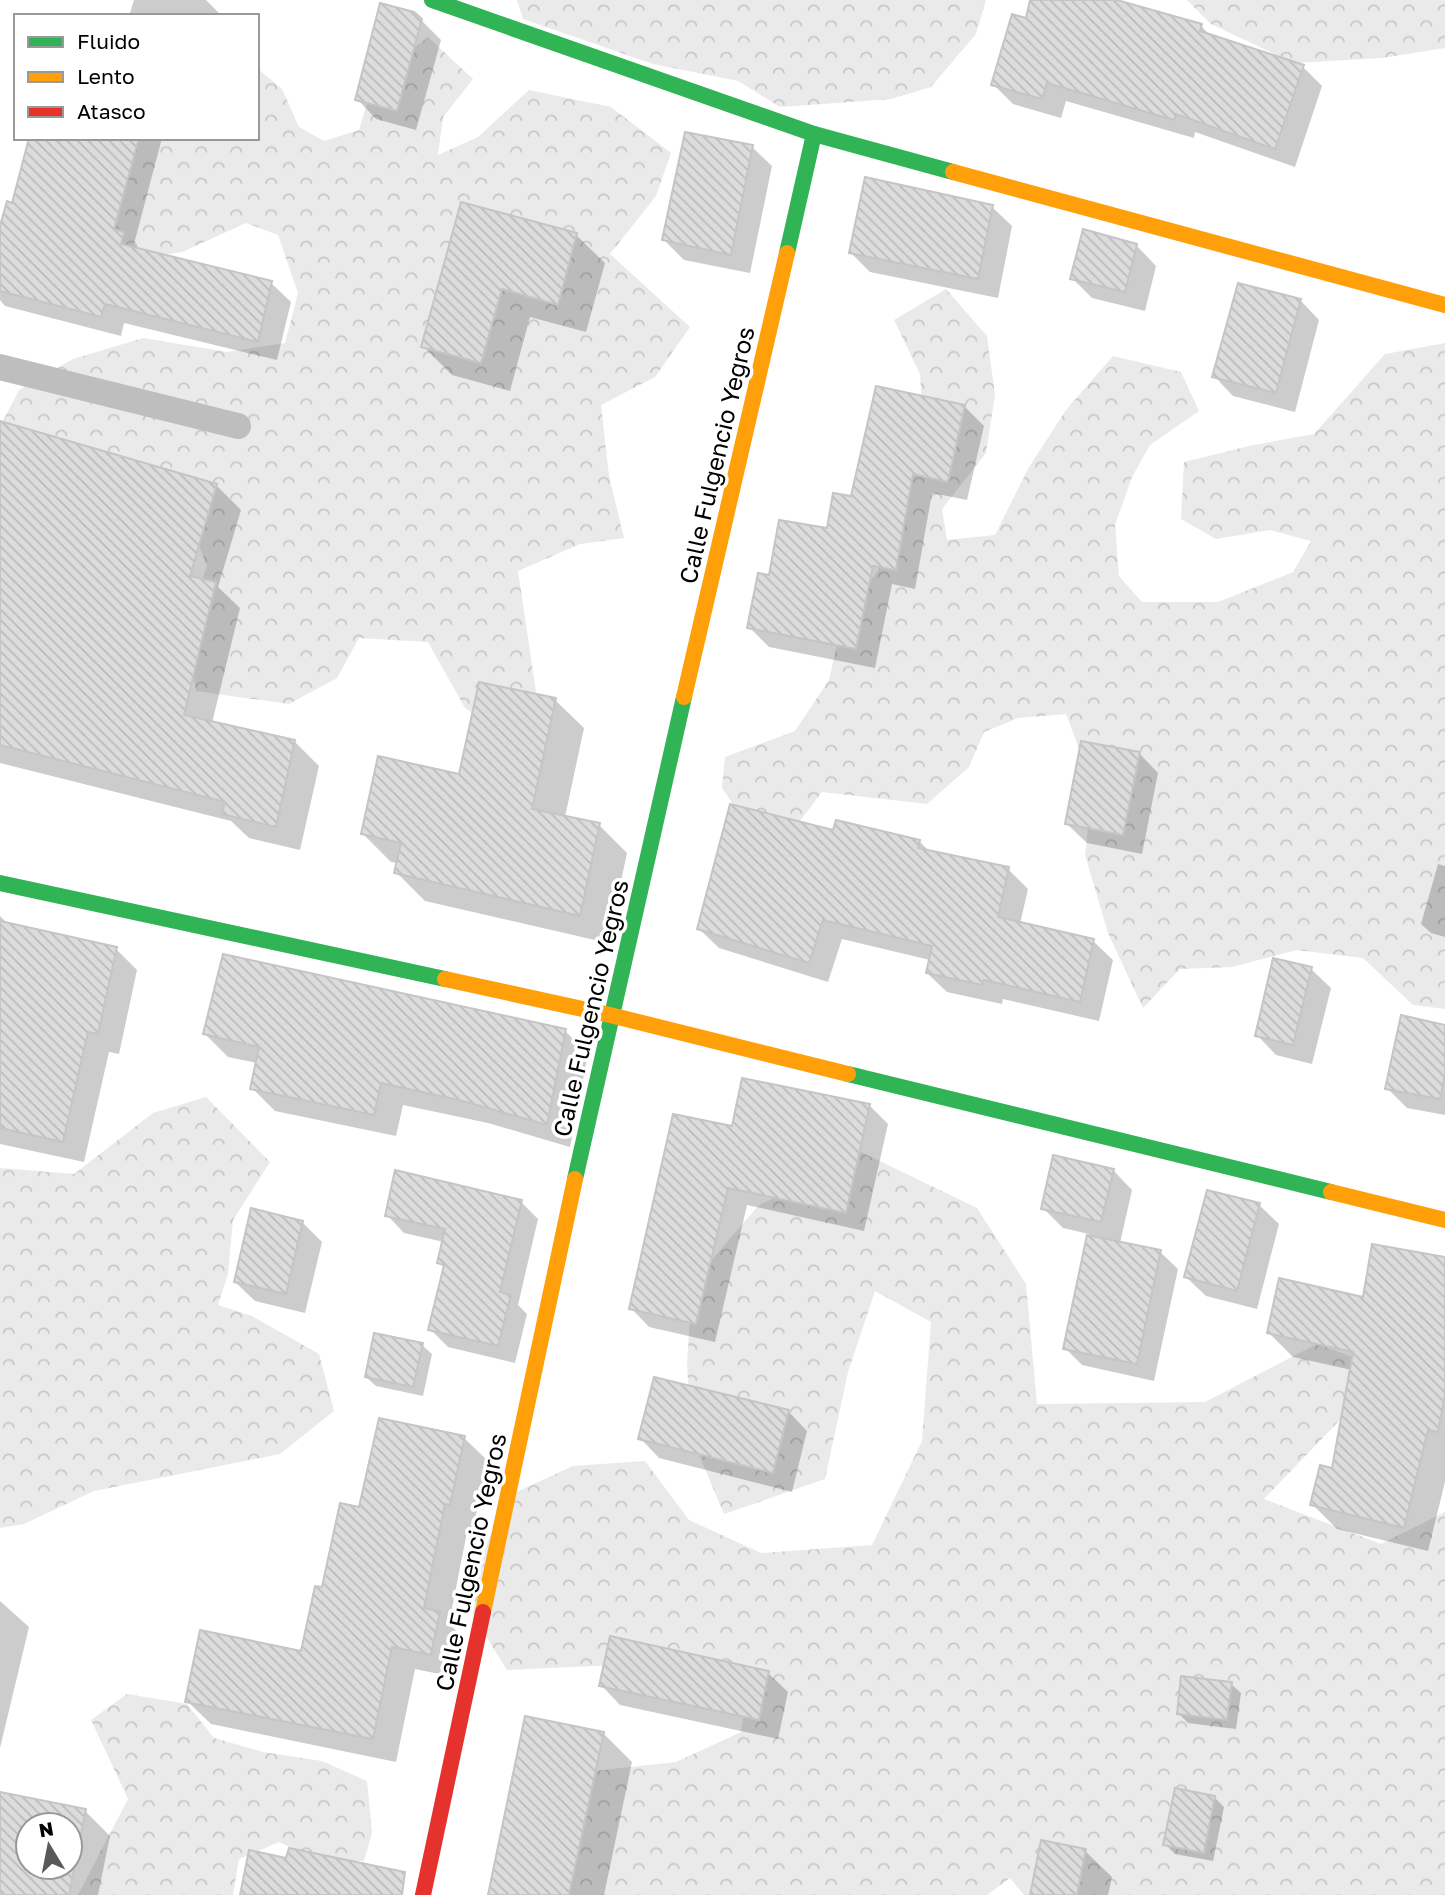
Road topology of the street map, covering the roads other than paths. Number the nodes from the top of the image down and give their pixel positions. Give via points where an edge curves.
1 (432, 0) edge
2 (814, 134) junction
3 (1445, 305) edge
4 (0, 367) edge
5 (238, 426) dead end
6 (0, 883) edge
7 (610, 1015) junction
8 (1445, 1220) edge
9 (423, 1895) edge

1 - 2 street
2 - 3 street
2 - 7 street, Calle Fulgencio Yegros
4 - 5 lane
6 - 7 street
7 - 8 street
7 - 9 street, Calle Fulgencio Yegros

